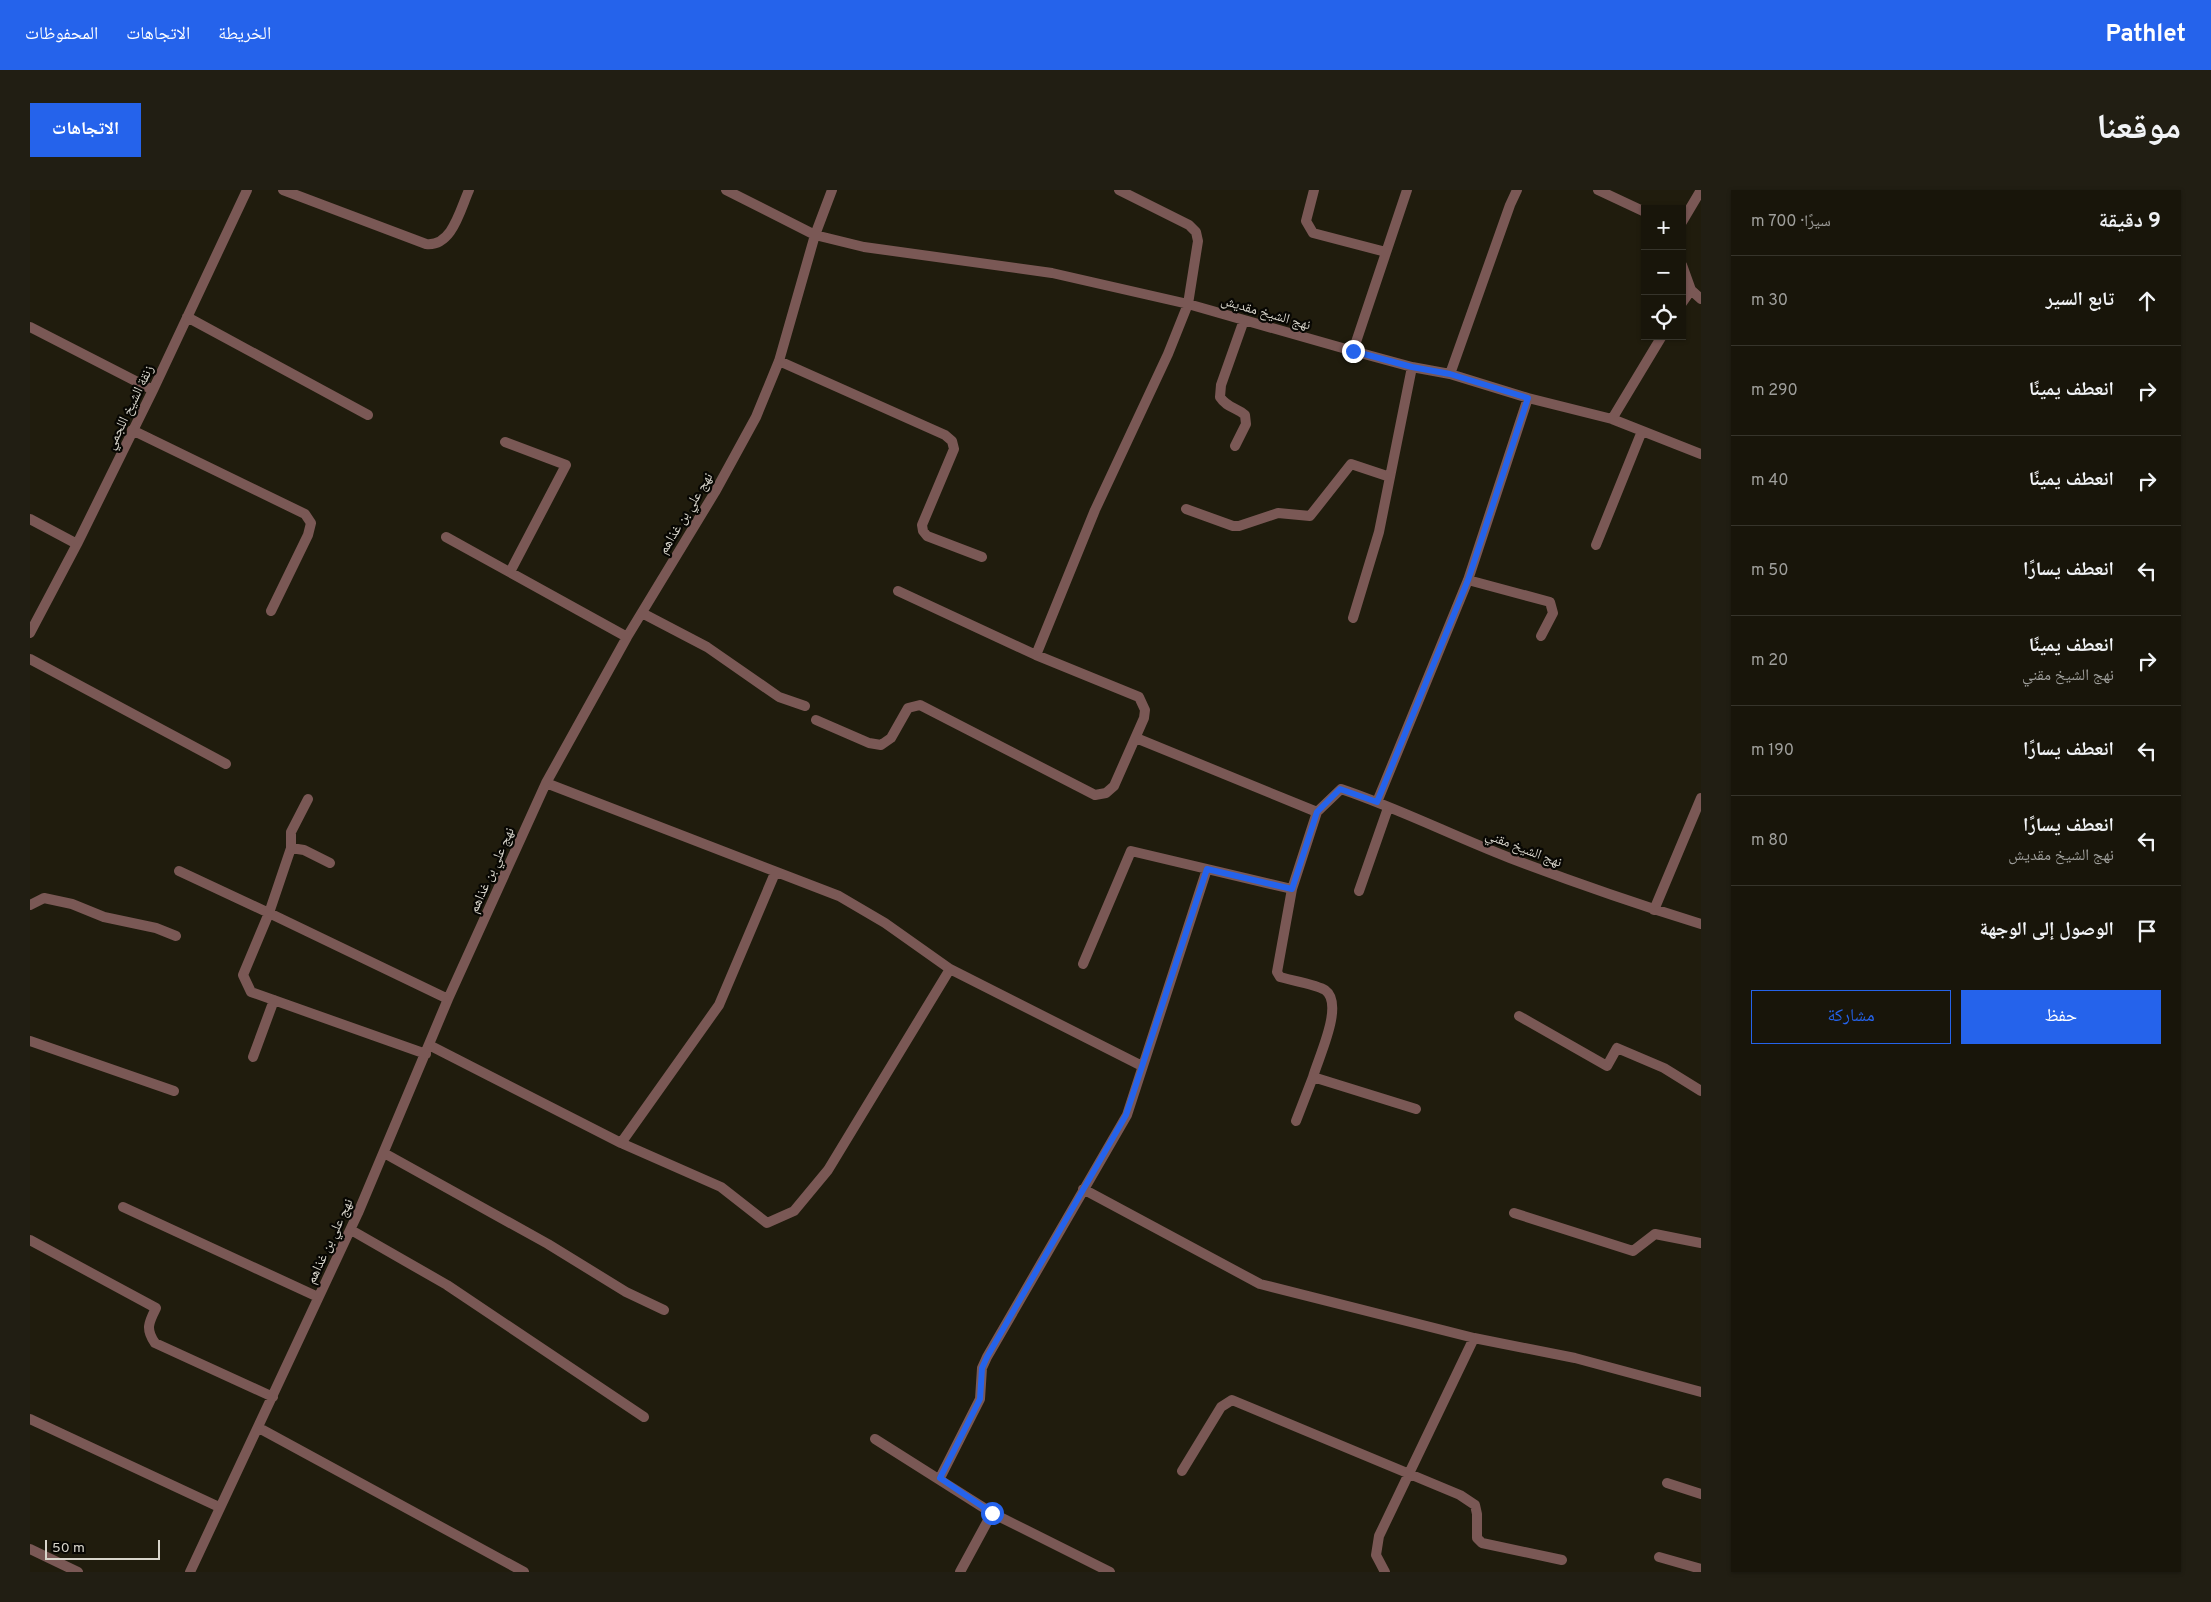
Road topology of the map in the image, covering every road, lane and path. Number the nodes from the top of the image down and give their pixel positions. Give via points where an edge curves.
1 (247, 190) edge
2 (283, 190) edge
3 (469, 190) edge
4 (832, 190) edge
5 (1119, 190) edge
6 (1314, 190) edge
7 (1406, 190) edge
8 (1517, 190) edge
9 (1598, 190) edge
10 (1701, 190) edge
11 (731, 191) edge
12 (1641, 210) edge
13 (1686, 215) edge
14 (815, 235) junction
15 (1386, 252) junction
16 (1686, 278) edge
17 (1690, 290) junction
18 (1686, 296) edge
19 (1701, 299) edge
20 (1188, 304) junction
21 (187, 317) junction
22 (1244, 320) junction
23 (30, 327) edge
24 (1660, 340) edge
25 (1353, 351) junction
26 (779, 361) junction
27 (1412, 367) junction
28 (1450, 374) junction
29 (153, 390) junction
30 (1528, 398) junction
31 (368, 415) dead end
32 (1612, 419) junction
33 (132, 430) junction
34 (1642, 431) junction
35 (506, 442) dead end
36 (1235, 446) dead end
37 (1701, 454) edge
38 (1390, 477) junction
39 (1186, 509) dead end
40 (30, 519) edge
41 (446, 537) dead end
42 (77, 544) junction
43 (1596, 545) dead end
44 (982, 557) dead end
45 (510, 572) junction
46 (1468, 580) junction
47 (898, 591) dead end
48 (271, 611) dead end
49 (642, 613) junction
50 (1353, 618) dead end
51 (30, 633) edge
52 (1541, 636) dead end
53 (627, 637) junction
54 (1036, 655) junction
55 (30, 659) edge
56 (805, 706) dead end
57 (816, 720) dead end
58 (1136, 738) junction
59 (226, 764) dead end
60 (546, 783) junction
61 (308, 798) dead end
62 (1701, 798) edge
63 (1377, 802) junction
64 (1388, 808) junction
65 (1317, 812) junction
66 (292, 848) junction
67 (330, 863) dead end
68 (1207, 869) junction
69 (179, 871) dead end
70 (775, 873) junction
71 (1292, 889) junction
72 (1359, 892) dead end
73 (30, 905) edge
74 (1654, 910) junction
75 (269, 913) junction
76 (1701, 924) edge
77 (176, 936) dead end
78 (1083, 964) dead end
79 (950, 969) junction
80 (448, 999) junction
81 (274, 1000) junction
82 (1518, 1016) dead end
83 (30, 1041) edge
84 (428, 1050) junction
85 (253, 1056) dead end
86 (1142, 1066) junction
87 (1313, 1077) junction
88 (174, 1091) dead end
89 (1701, 1091) edge
90 (1416, 1110) dead end
91 (1296, 1121) dead end
92 (621, 1143) junction
93 (384, 1153) junction
94 (1083, 1189) junction
95 (123, 1207) dead end
96 (1514, 1213) dead end
97 (351, 1230) junction
98 (30, 1240) edge
99 (1701, 1243) edge
100 (318, 1297) junction
101 (664, 1310) dead end
102 (1474, 1338) junction
103 (1701, 1392) edge
104 (273, 1397) junction
105 (644, 1417) dead end
106 (30, 1419) edge
107 (259, 1428) junction
108 (875, 1438) dead end
109 (1182, 1470) dead end
110 (1410, 1473) junction
111 (940, 1478) junction
112 (1667, 1483) dead end
113 (1701, 1494) edge
114 (219, 1507) junction
115 (992, 1513) junction
116 (30, 1549) edge
117 (1659, 1557) dead end
118 (1562, 1560) dead end
119 (1701, 1569) edge
120 (78, 1572) edge
121 (190, 1572) edge
122 (524, 1572) edge
123 (960, 1572) edge
124 (1110, 1572) edge
125 (1385, 1572) edge

1 - 21 street, زنقة الشيخ اللجمي
2 - 3 street via 434,245 447,238
4 - 14 street, نهج علي بن غذاهم
5 - 20 street via 1189,225 1196,232 1198,241
6 - 15 street via 1306,221 1313,232
7 - 15 street
8 - 28 street
9 - 12 street
10 - 13 street
11 - 14 street, نهج الشيخ مقديش
14 - 20 street, نهج الشيخ مقديش via 864,247 1052,274
14 - 26 street, نهج علي بن غذاهم
15 - 25 street
16 - 17 street
17 - 18 street
17 - 19 street
20 - 22 street, نهج الشيخ مقديش
20 - 54 street via 1095,510
21 - 29 street, زنقة الشيخ اللجمي
21 - 31 street
22 - 25 street, نهج الشيخ مقديش
22 - 36 street via 1221,385 1220,397 1225,404 1245,416 1246,424
23 - 29 street
24 - 32 street
25 - 27 street, نهج الشيخ مقديش
26 - 44 street via 945,435 952,441 954,449 922,531 927,536
26 - 49 street, نهج علي بن غذاهم via 756,418
27 - 28 street, نهج الشيخ مقديش
27 - 38 street
28 - 30 street, نهج الشيخ مقديش
29 - 33 street, زنقة الشيخ اللجمي
30 - 32 street, نهج الشيخ مقديش
30 - 46 street
32 - 34 street, نهج الشيخ مقديش
33 - 42 street, زنقة الشيخ اللجمي
33 - 48 street via 305,514 311,524 308,535
34 - 37 street, نهج الشيخ مقديش
34 - 43 street
35 - 45 street via 566,465
38 - 39 street via 1351,464 1310,516 1278,513 1233,526
38 - 50 street via 1379,532
40 - 42 street
41 - 45 street
42 - 51 street, زنقة الشيخ اللجمي
45 - 53 street
46 - 52 street via 1550,602 1553,613
46 - 63 street
47 - 54 street
49 - 53 street, نهج علي بن غذاهم
49 - 56 street via 707,647 779,697
53 - 60 street, نهج علي بن غذاهم
54 - 58 street via 1139,697 1145,710
55 - 59 street
57 - 58 street via 880,745 890,738 908,708 920,706 1095,794 1110,790
58 - 65 street
60 - 70 street
60 - 80 street, نهج علي بن غذاهم
61 - 66 street via 291,832
62 - 74 street
63 - 64 street, نهج الشيخ مقني
63 - 65 street, نهج الشيخ مقني via 1340,789
64 - 72 street
64 - 74 street, نهج الشيخ مقني via 1510,858
65 - 71 street
66 - 67 street via 304,850
66 - 75 street
68 - 71 street
68 - 78 street via 1131,851
68 - 86 street
69 - 75 street
70 - 79 street via 839,896 885,923
70 - 92 street via 720,1005
71 - 87 street via 1277,972 1280,977 1324,989 1332,999 1333,1017
73 - 77 street via 44,898
74 - 76 street, نهج الشيخ مقني
75 - 80 street
75 - 81 street via 242,975 251,992
79 - 86 street
79 - 92 street via 828,1170 794,1211 767,1223 721,1188
80 - 84 street, نهج علي بن غذاهم
81 - 84 street
81 - 85 street
82 - 89 street via 1607,1066 1617,1048 1664,1068
83 - 88 street
84 - 92 street
84 - 93 street, نهج علي بن غذاهم
86 - 94 street via 1126,1115
87 - 90 street
87 - 91 street
93 - 97 street, نهج علي بن غذاهم
93 - 101 street via 548,1244 626,1292
94 - 102 street via 1260,1284
94 - 111 street via 987,1357 982,1368 980,1399
95 - 100 street
96 - 99 street via 1633,1251 1655,1234
97 - 100 street, نهج علي بن غذاهم
97 - 105 street via 447,1285
98 - 104 street via 156,1308 148,1325 148,1334 155,1343
100 - 104 street, نهج علي بن غذاهم
102 - 103 street via 1576,1358
102 - 110 street
104 - 107 street, نهج علي بن غذاهم
106 - 114 street
107 - 114 street, نهج علي بن غذاهم
107 - 122 street
108 - 111 street
109 - 110 street via 1221,1406 1232,1400
110 - 118 street via 1475,1505 1477,1538 1482,1543
110 - 125 street via 1379,1536 1376,1555
111 - 115 street
112 - 113 street
114 - 121 street, نهج علي بن غذاهم
115 - 123 street
115 - 124 street
116 - 120 street
117 - 119 street

